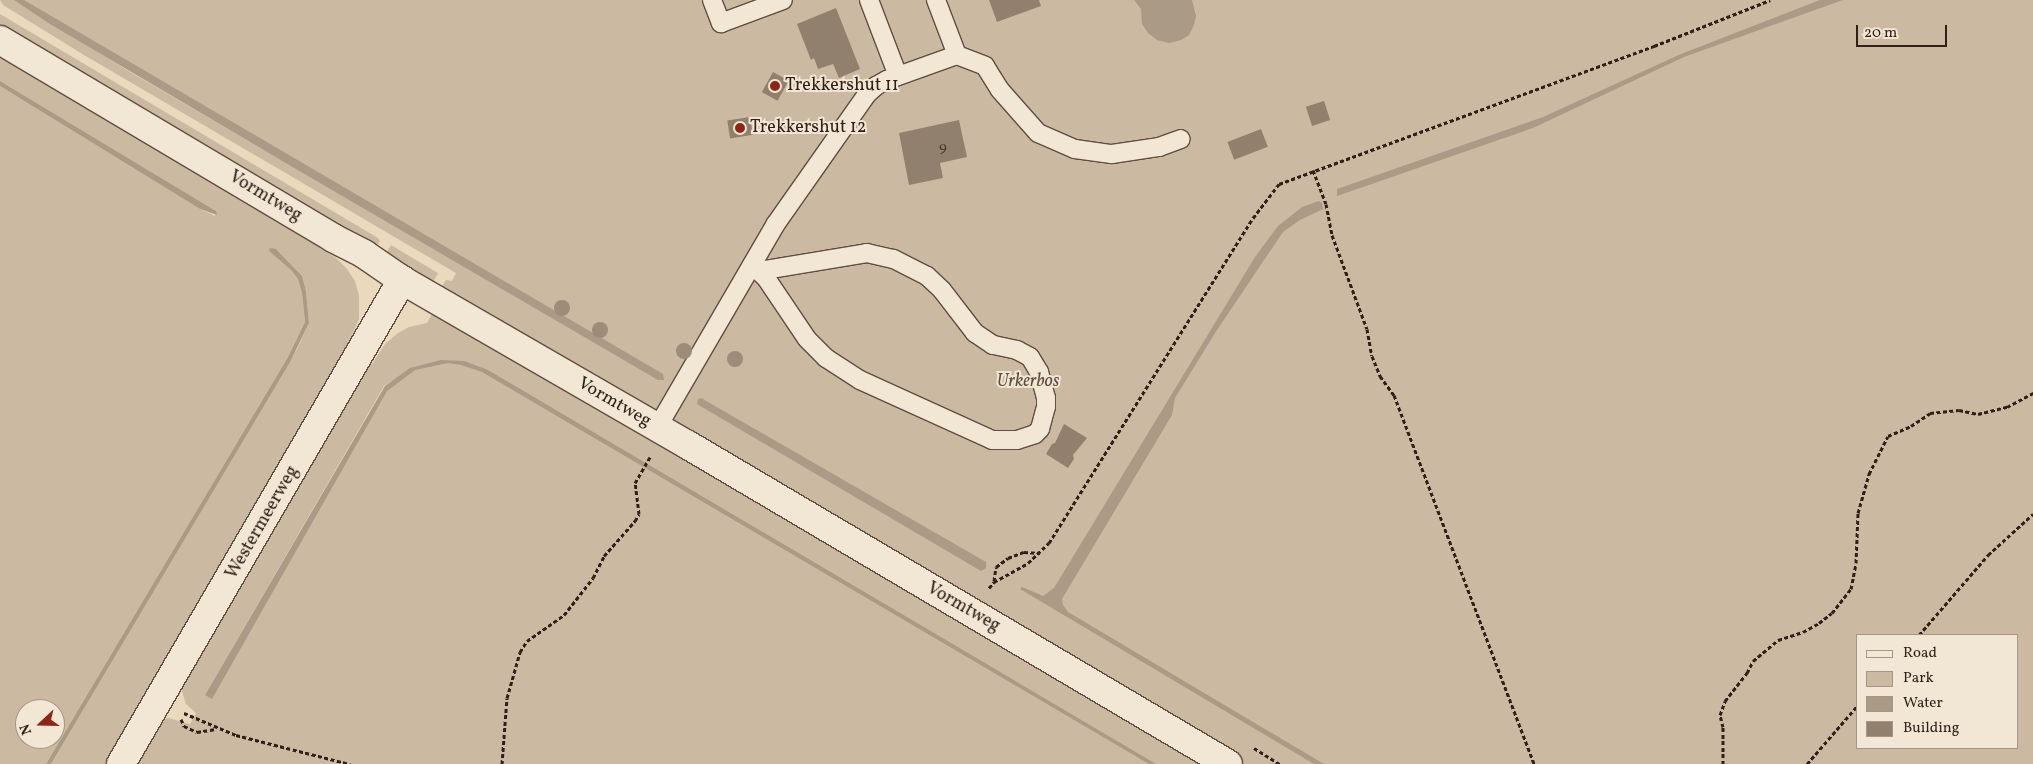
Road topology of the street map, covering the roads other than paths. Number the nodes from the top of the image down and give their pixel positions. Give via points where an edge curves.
1 (712, 0) edge
2 (869, 0) edge
3 (936, 0) edge
4 (775, 3) edge
5 (0, 40) edge
6 (957, 55) junction
7 (898, 76) junction
8 (1181, 139) dead end
9 (756, 268) junction
10 (402, 280) junction
11 (657, 428) junction
12 (121, 764) edge
13 (1228, 764) edge

1 - 4 lane via 721,23
2 - 7 lane
3 - 6 lane
5 - 10 street, Vormtweg via 364,254
6 - 7 lane
6 - 8 lane via 985,66 1000,90 1038,133 1075,149 1112,154 1159,147
7 - 9 lane via 867,94 775,225
9 - 9 lane via 807,339 826,358 860,380 992,440 1017,440 1040,429 1046,398 1039,372 1030,357 1017,350 993,345 975,333 948,297 927,276 892,259 867,253
9 - 11 lane
10 - 11 street, Vormtweg
10 - 12 street, Westermeerweg
11 - 13 street, Vormtweg

